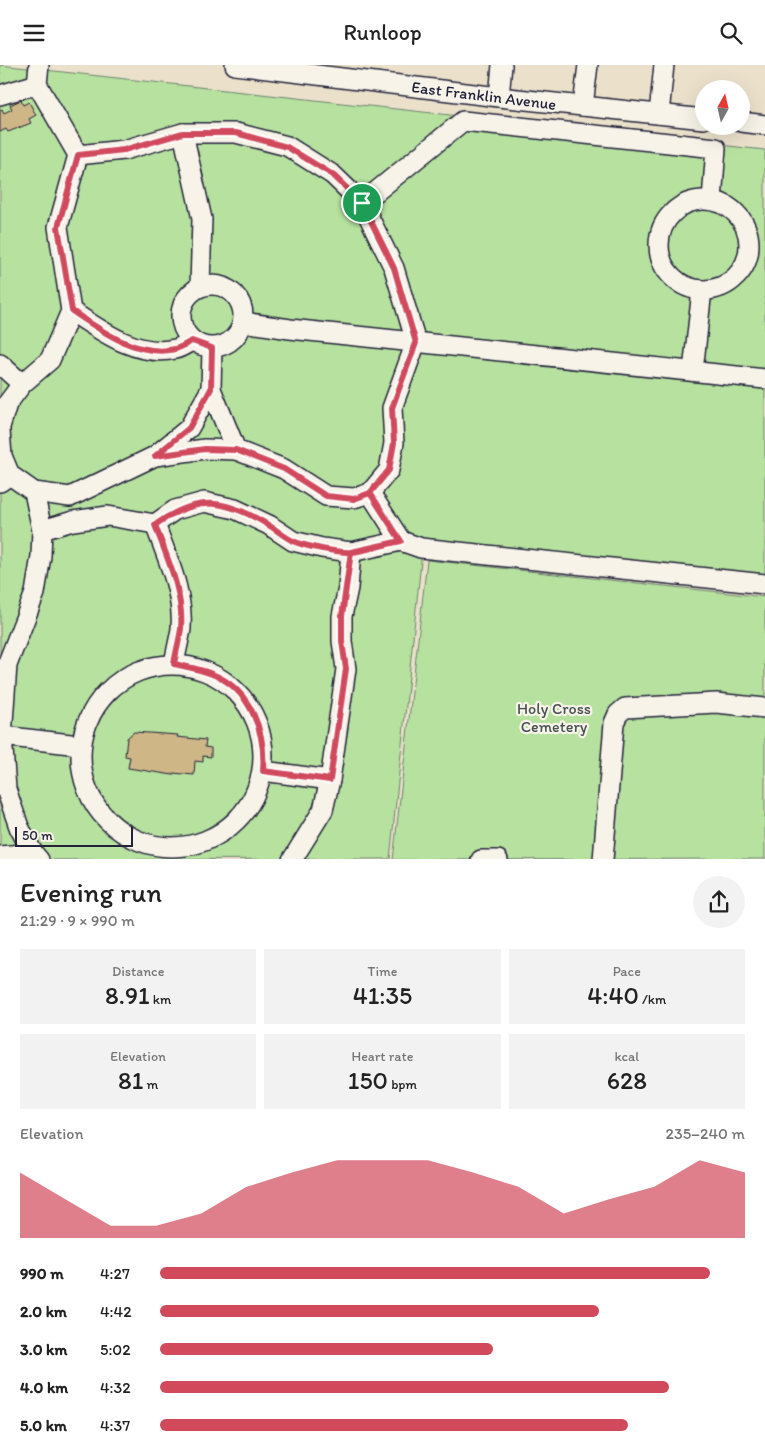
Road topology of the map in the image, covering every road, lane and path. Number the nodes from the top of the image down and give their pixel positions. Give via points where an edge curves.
1 (39, 65) edge
2 (235, 65) edge
3 (502, 65) edge
4 (588, 65) edge
5 (664, 65) edge
6 (37, 84) junction
7 (0, 95) edge
8 (499, 97) junction
9 (583, 106) junction
10 (658, 114) junction
11 (695, 118) edge
12 (750, 123) edge
13 (765, 125) edge
14 (183, 133) junction
15 (78, 155) junction
16 (712, 200) junction
17 (362, 203) junction
18 (200, 287) junction
19 (702, 290) junction
20 (72, 311) junction
21 (242, 322) junction
22 (192, 341) junction
23 (416, 343) junction
24 (212, 348) junction
25 (0, 364) edge
26 (693, 371) junction
27 (765, 379) edge
28 (22, 383) junction
29 (211, 389) junction
30 (0, 429) edge
31 (236, 450) junction
32 (155, 456) junction
33 (5, 479) edge
34 (34, 493) junction
35 (370, 493) junction
36 (155, 525) junction
37 (42, 530) junction
38 (401, 541) junction
39 (351, 552) junction
40 (765, 584) edge
41 (174, 664) junction
42 (765, 708) edge
43 (2, 736) junction
44 (80, 745) junction
45 (263, 771) junction
46 (330, 780) junction
47 (158, 853) edge
48 (0, 856) edge
49 (36, 856) edge
50 (292, 859) edge
51 (481, 859) edge
52 (498, 859) edge
53 (603, 859) edge

1 - 6 street
2 - 8 street, East Franklin Avenue
3 - 8 street
4 - 9 street
5 - 10 street
6 - 7 street
6 - 15 street
8 - 9 street, East Franklin Avenue
9 - 10 street, East Franklin Avenue
10 - 11 street, East Franklin Avenue
12 - 13 street
14 - 15 street via 124,150
14 - 17 street via 236,133 287,147 333,175
14 - 18 street via 202,219
15 - 20 street via 58,227
16 - 17 street via 716,148 463,121
16 - 19 street via 733,209 743,222 750,240 748,259 740,273 722,287
16 - 19 street via 690,202 672,213 661,231 659,253 670,275 686,286
17 - 23 street via 394,268
18 - 21 street via 213,285 234,293 243,310
18 - 22 street via 187,297 181,308 181,322
19 - 26 street
20 - 22 street via 100,330 142,350 174,349
20 - 28 street via 50,360
21 - 23 street
21 - 24 street via 232,340
22 - 24 street
23 - 26 street
23 - 35 street via 392,408 394,443 389,470
24 - 29 street
25 - 28 street
26 - 27 street
28 - 30 street via 7,404
29 - 31 street
29 - 32 street via 189,428
30 - 33 street
31 - 32 street via 205,449
31 - 35 street via 284,469 326,496 354,499
32 - 34 street via 70,497
33 - 34 street
34 - 37 street
35 - 38 street
36 - 37 street via 108,516
36 - 39 street via 175,510 204,502 235,509 293,541
36 - 41 street via 180,600 181,628
37 - 43 street via 35,593 7,665
38 - 39 street
38 - 40 street via 421,548
39 - 46 street via 342,616 346,669
41 - 44 street via 129,674 100,697 86,720
41 - 45 street via 214,674 238,692 252,711 261,733
42 - 53 street via 716,703 624,708 614,723
43 - 44 street
43 - 49 street via 6,789 19,827
44 - 47 street via 85,788 104,819 130,839
45 - 46 street
45 - 47 street via 246,811 229,828 197,844
46 - 50 street via 323,811
48 - 49 street
51 - 52 street

